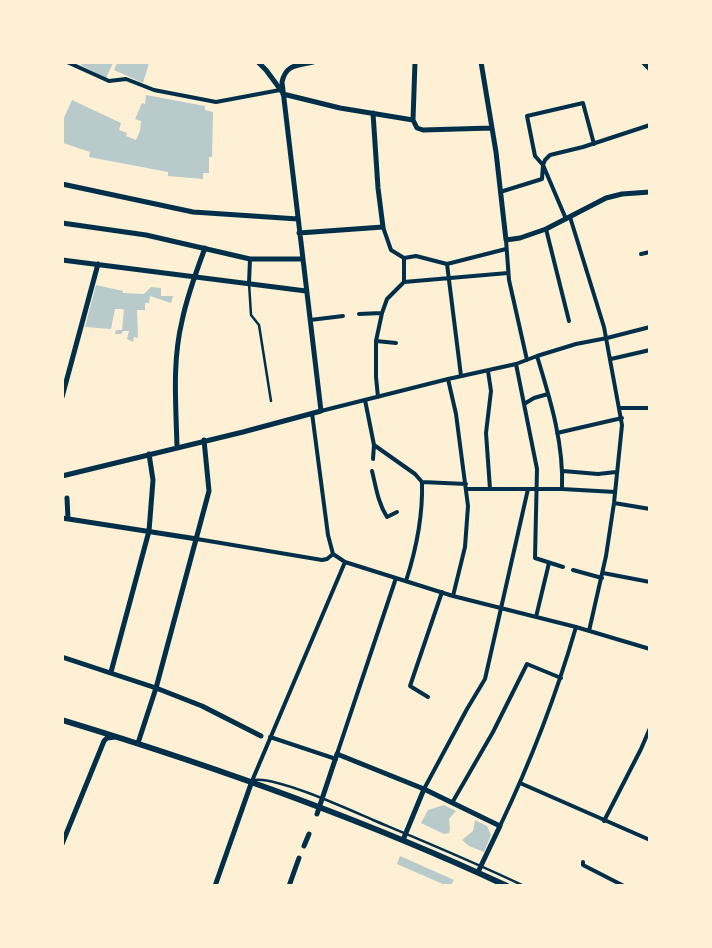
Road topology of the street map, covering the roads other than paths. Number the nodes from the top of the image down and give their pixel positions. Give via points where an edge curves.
1 (67, 62) edge
2 (258, 62) edge
3 (313, 62) edge
4 (415, 62) edge
5 (481, 62) edge
6 (644, 62) edge
7 (650, 69) edge
8 (282, 92) junction
9 (373, 113) junction
10 (413, 120) junction
11 (650, 125) edge
12 (492, 128) junction
13 (594, 144) junction
14 (543, 165) junction
15 (544, 178) junction
16 (62, 184) edge
17 (500, 192) junction
18 (650, 192) edge
19 (568, 218) junction
20 (298, 219) junction
21 (62, 223) edge
22 (383, 227) junction
23 (546, 229) junction
24 (299, 233) junction
25 (506, 240) junction
26 (205, 248) junction
27 (506, 249) junction
28 (650, 252) edge
29 (641, 254) dead end
30 (250, 258) junction
31 (404, 258) junction
32 (62, 260) edge
33 (303, 260) junction
34 (98, 264) junction
35 (446, 264) junction
36 (508, 272) junction
37 (195, 277) junction
38 (448, 278) junction
39 (404, 282) junction
40 (249, 283) junction
41 (306, 290) junction
42 (382, 312) junction
43 (359, 314) dead end
44 (343, 316) dead end
45 (310, 320) junction
46 (569, 321) dead end
47 (650, 327) edge
48 (607, 338) junction
49 (376, 341) junction
50 (396, 343) dead end
51 (650, 350) edge
52 (537, 356) junction
53 (611, 359) junction
54 (526, 360) junction
55 (516, 364) junction
56 (488, 371) junction
57 (461, 376) junction
58 (448, 379) junction
59 (548, 394) junction
60 (62, 397) edge
61 (378, 397) junction
62 (365, 400) junction
63 (271, 401) dead end
64 (524, 404) junction
65 (620, 408) junction
66 (650, 408) edge
67 (321, 411) junction
68 (312, 413) junction
69 (622, 418) junction
70 (557, 433) junction
71 (204, 440) junction
72 (374, 445) junction
73 (177, 447) junction
74 (149, 454) junction
75 (373, 459) dead end
76 (372, 471) dead end
77 (562, 471) junction
78 (616, 472) junction
79 (64, 475) edge
80 (66, 482) dead end
81 (422, 482) junction
82 (467, 487) junction
83 (490, 489) junction
84 (528, 489) junction
85 (537, 489) junction
86 (562, 489) junction
87 (615, 492) junction
88 (67, 498) dead end
89 (614, 503) junction
90 (650, 509) edge
91 (397, 512) dead end
92 (65, 518) edge
93 (150, 531) junction
94 (197, 539) junction
95 (333, 554) junction
96 (345, 562) junction
97 (549, 563) junction
98 (563, 567) dead end
99 (573, 570) dead end
100 (602, 576) junction
101 (396, 578) junction
102 (406, 581) junction
103 (650, 582) edge
104 (442, 592) junction
105 (453, 596) junction
106 (501, 609) junction
107 (536, 617) junction
108 (576, 627) junction
109 (589, 631) junction
110 (650, 649) edge
111 (62, 657) edge
112 (111, 672) junction
113 (561, 678) junction
114 (156, 688) junction
115 (428, 697) dead end
116 (62, 722) edge
117 (650, 728) edge
118 (261, 736) joint
119 (103, 738) junction
120 (269, 738) junction
121 (138, 743) junction
122 (337, 757) junction
123 (252, 781) junction
124 (520, 783) junction
125 (424, 790) junction
126 (322, 799) junction
127 (452, 803) junction
128 (320, 806) junction
129 (317, 814) dead end
130 (606, 823) junction
131 (500, 826) junction
132 (309, 834) dead end
133 (404, 837) junction
134 (62, 840) edge
135 (650, 840) edge
136 (62, 844) edge
137 (304, 846) dead end
138 (299, 858) dead end
139 (584, 862) dead end
140 (479, 869) junction
141 (215, 886) edge
142 (289, 886) edge
143 (507, 886) edge
144 (524, 886) edge
145 (624, 886) edge

1 - 8 street via 109,81 126,79 154,90 216,102
2 - 8 street
3 - 8 street via 288,69 282,82
4 - 10 street
5 - 12 street
6 - 7 street
8 - 9 street via 340,108
8 - 20 street
9 - 10 street
9 - 22 street
10 - 12 street via 417,128 423,130
11 - 13 street
12 - 17 street
13 - 14 street via 550,156
13 - 14 street via 583,103 527,116 535,156
14 - 15 street
15 - 17 street
15 - 19 street
16 - 20 street via 192,212
17 - 25 street
18 - 19 street via 606,198
19 - 23 street
19 - 48 street
20 - 24 street
21 - 26 street via 146,235
22 - 24 street
22 - 31 street via 390,250
23 - 25 street
23 - 46 street
24 - 33 street
25 - 27 street
26 - 30 street
26 - 37 street
27 - 35 street
27 - 36 street
28 - 29 street
30 - 33 street
30 - 40 street
31 - 35 street via 416,256
31 - 39 street
32 - 34 street
33 - 41 street
34 - 37 street
34 - 60 street
35 - 38 street
36 - 38 street
36 - 54 street
37 - 40 street
37 - 73 street via 181,322 178,345
38 - 39 street
38 - 57 street
39 - 42 street via 387,299
40 - 41 street
40 - 63 lane via 251,315 259,325
41 - 45 street
42 - 43 street
42 - 49 street
44 - 45 street
45 - 67 street
47 - 48 street
48 - 52 street via 575,342
48 - 53 street
49 - 50 street
49 - 61 street
51 - 53 street
52 - 54 street
52 - 59 street
53 - 65 street
54 - 55 street
55 - 56 street
55 - 64 street
56 - 57 street
56 - 83 street via 491,391 486,433
57 - 58 street
58 - 61 street
58 - 82 street
59 - 64 street
59 - 70 street
61 - 62 street
62 - 67 street
62 - 72 street
64 - 85 street
65 - 66 street
65 - 69 street
67 - 68 street
68 - 71 street
68 - 95 street
69 - 70 street
69 - 78 street
70 - 77 street
71 - 73 street
71 - 94 street via 209,491
72 - 75 street
72 - 81 street
73 - 74 street
74 - 79 street
74 - 93 street via 153,480
76 - 91 street via 387,517
77 - 78 street
77 - 86 street
78 - 87 street
79 - 80 street
81 - 82 street
81 - 102 street via 422,507
82 - 83 street
82 - 105 street via 465,547
83 - 84 street
84 - 85 street
84 - 106 street
85 - 86 street
85 - 97 street via 535,558
86 - 87 street
87 - 89 street
88 - 92 street
89 - 90 street
89 - 100 street
92 - 93 street
93 - 94 street
93 - 112 street
94 - 95 street via 322,560
94 - 114 street
95 - 96 street
96 - 101 street
96 - 120 street
97 - 98 street
97 - 107 street
99 - 100 street
100 - 103 street
100 - 109 street
101 - 102 street
101 - 122 street
102 - 104 street
104 - 105 street
104 - 115 street via 410,686
105 - 106 street
106 - 107 street
106 - 125 street via 485,679
107 - 108 street
108 - 109 street
108 - 113 street
109 - 110 street
111 - 112 street
112 - 114 street
113 - 124 street
113 - 127 street via 527,664
114 - 118 street via 202,706
114 - 121 street
116 - 119 street
117 - 130 street
118 - 120 street
119 - 121 street via 118,737
119 - 134 lane
119 - 136 street
120 - 122 street
120 - 123 street
121 - 123 street
122 - 125 street
122 - 126 street
123 - 126 lane via 272,781
123 - 128 street
123 - 141 street
124 - 130 street
124 - 131 street
125 - 127 street
125 - 133 street
126 - 128 street
126 - 133 lane
127 - 131 street
128 - 129 street
128 - 133 street
130 - 135 street
131 - 140 street
132 - 137 street
133 - 140 street
138 - 142 street
139 - 145 street via 583,865
140 - 143 street
140 - 144 lane

